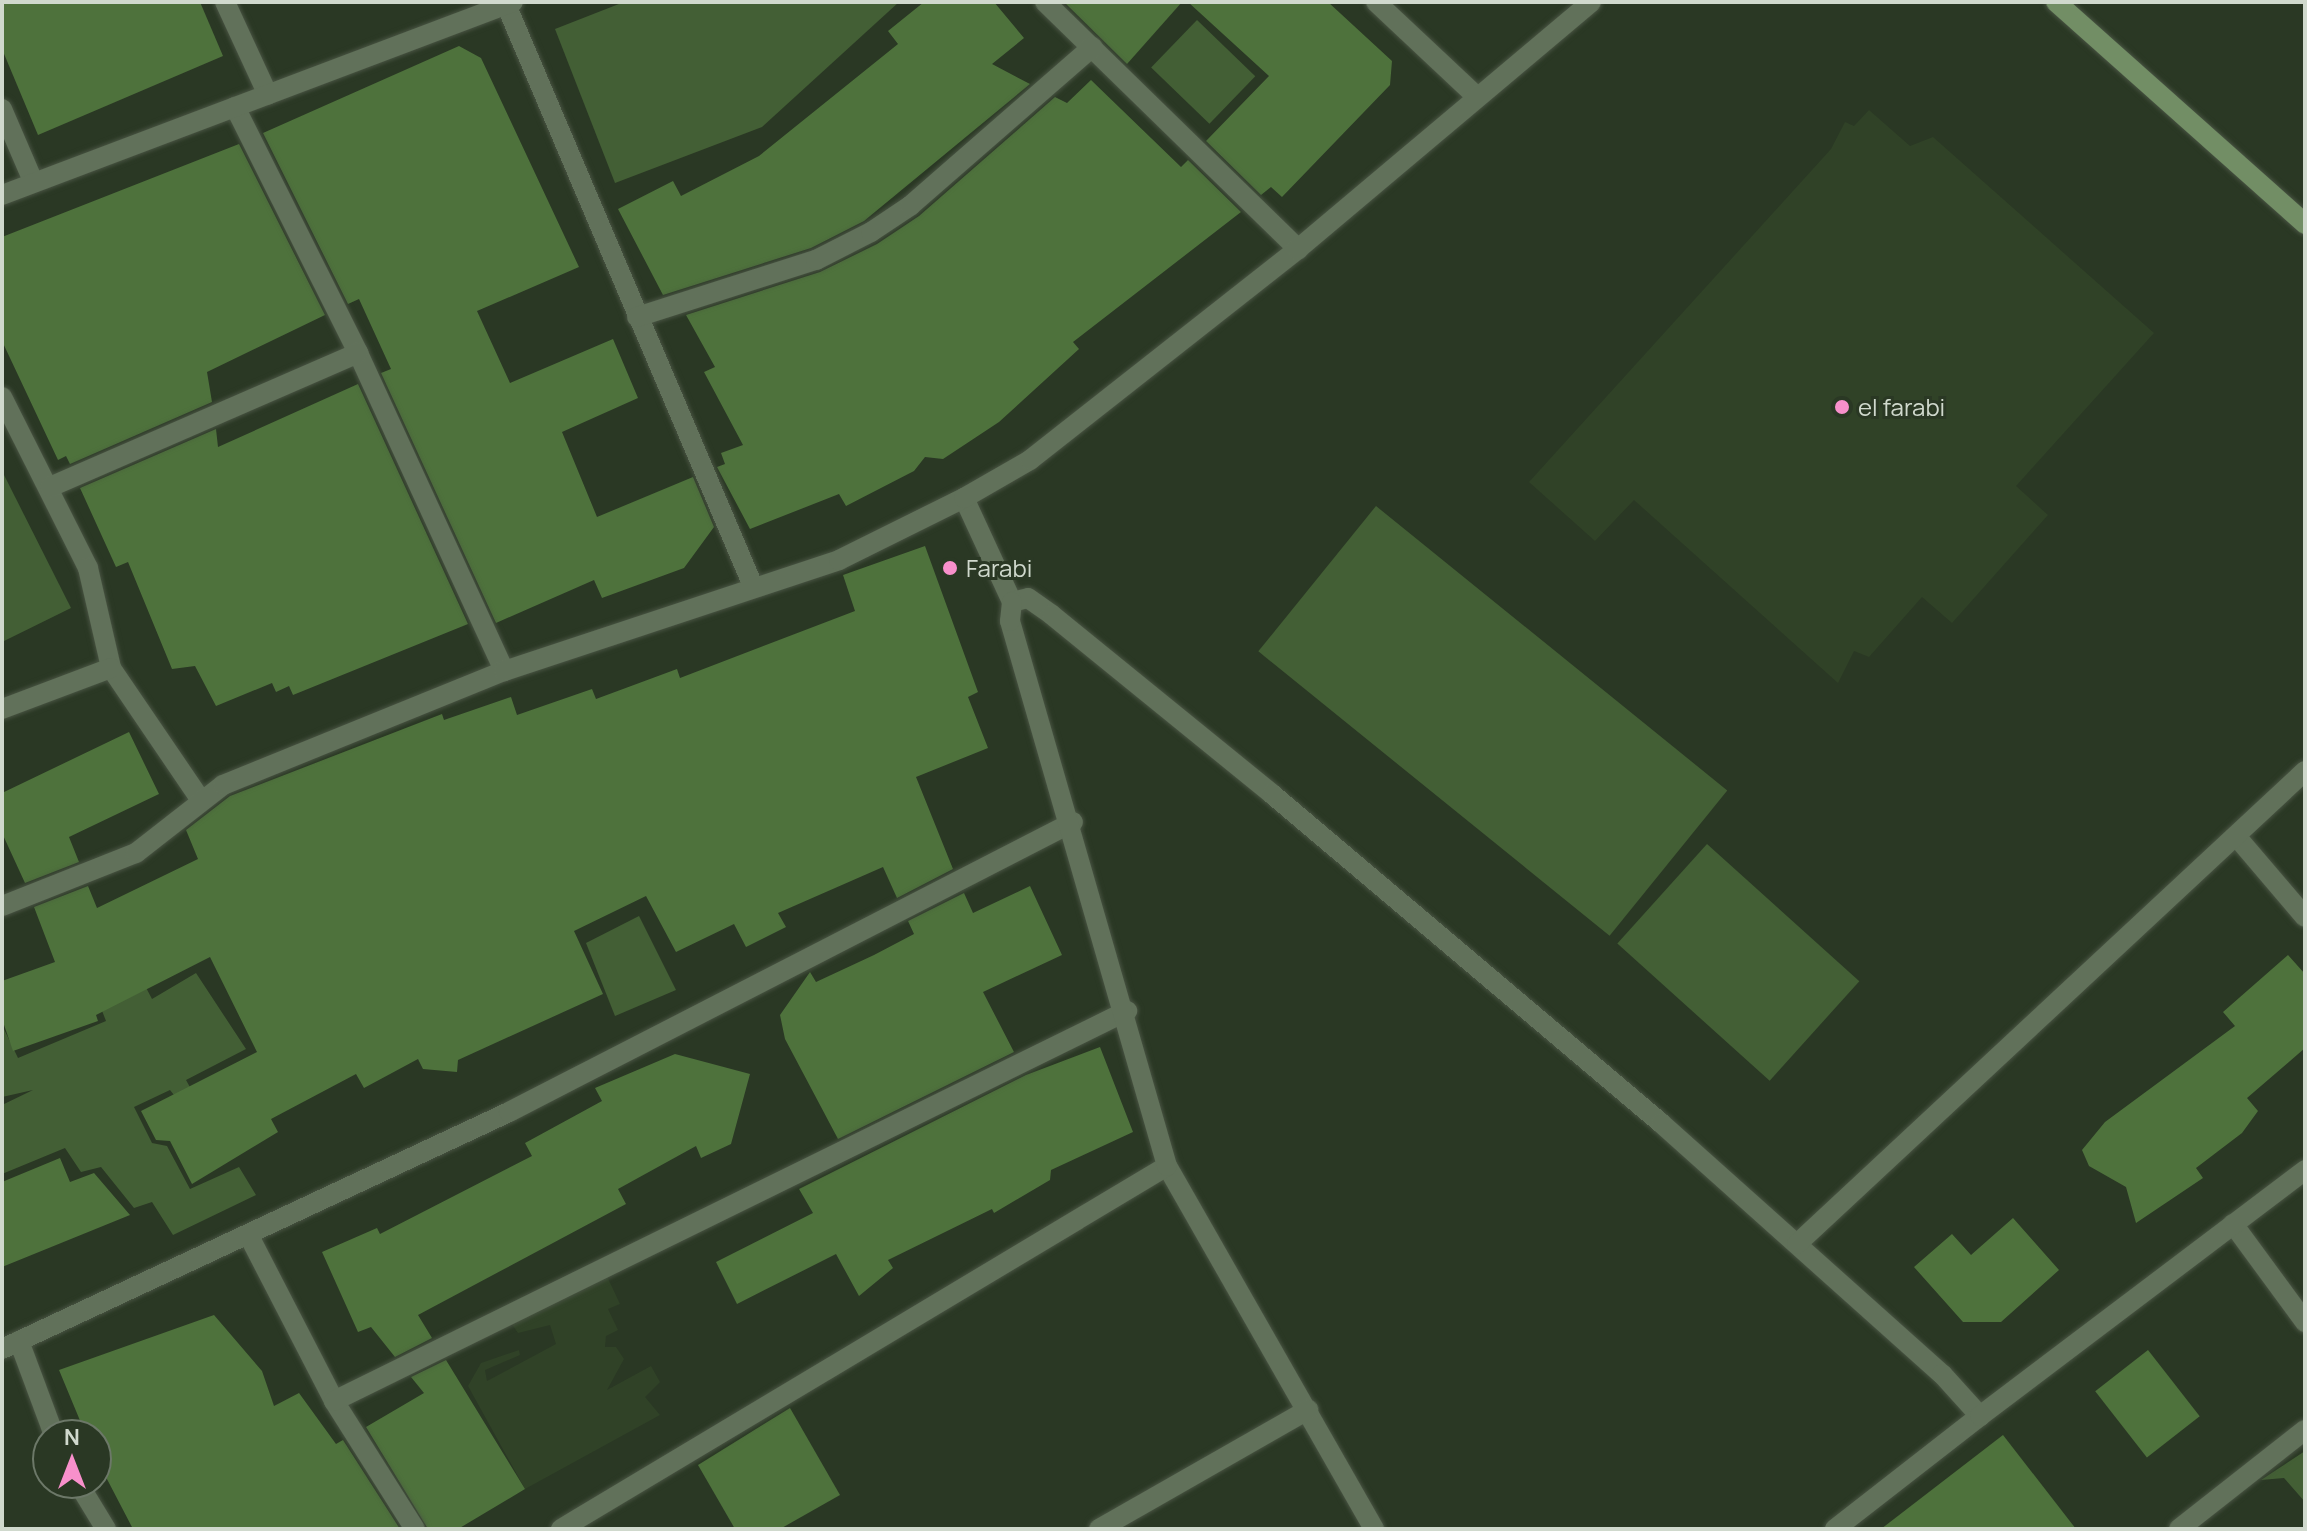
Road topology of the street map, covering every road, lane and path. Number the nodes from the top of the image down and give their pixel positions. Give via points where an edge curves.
1 (225, 2) edge
2 (1045, 2) edge
3 (1376, 2) edge
4 (1591, 2) edge
5 (2056, 2) edge
6 (508, 3) edge
7 (1092, 47) junction
8 (268, 95) junction
9 (1476, 96) junction
10 (235, 107) junction
11 (2, 109) edge
12 (33, 181) junction
13 (2, 195) edge
14 (2305, 224) edge
15 (1298, 249) junction
16 (637, 317) junction
17 (358, 353) junction
18 (2, 397) edge
19 (50, 487) junction
20 (964, 498) junction
21 (753, 586) junction
22 (1012, 602) junction
23 (111, 668) junction
24 (504, 671) junction
25 (2, 709) edge
26 (2305, 771) edge
27 (200, 799) junction
28 (1073, 822) junction
29 (2236, 836) junction
30 (2, 906) edge
31 (2305, 917) edge
32 (1127, 1011) junction
33 (1167, 1166) junction
34 (2305, 1170) edge
35 (2233, 1224) junction
36 (249, 1236) junction
37 (1797, 1244) junction
38 (2305, 1322) edge
39 (11, 1345) edge
40 (334, 1401) junction
41 (1308, 1410) junction
42 (1980, 1416) junction
43 (46, 1419) edge
44 (2305, 1430) edge
45 (88, 1499) edge
46 (566, 1528) edge
47 (106, 1529) edge
48 (415, 1529) edge
49 (1099, 1529) edge
50 (1374, 1529) edge
51 (1835, 1529) edge
52 (2179, 1529) edge

1 - 8 street
2 - 7 street
3 - 9 street
4 - 9 street
5 - 14 street
6 - 8 street
6 - 16 street
7 - 15 street
7 - 16 street via 910,206 871,232 816,260
8 - 10 street
9 - 15 street
10 - 12 street
10 - 17 street
11 - 12 street
12 - 13 street
15 - 20 street via 1030,460
16 - 21 street
17 - 19 street
17 - 24 street
18 - 19 street
19 - 23 street via 88,568
20 - 21 street via 839,560
20 - 22 street
21 - 24 street
22 - 28 street via 1010,621
22 - 37 street via 1028,598 1052,615 1260,784
23 - 25 street
23 - 27 street
24 - 27 street
26 - 29 street
27 - 30 street via 136,853
28 - 32 street
28 - 36 street via 577,1078
29 - 31 street
29 - 37 street
32 - 33 street
32 - 40 street
33 - 41 street
33 - 46 street
34 - 35 street
35 - 38 street
35 - 42 street
36 - 39 street
36 - 40 street
37 - 42 street via 1942,1374
39 - 43 street
40 - 48 street
41 - 49 street
41 - 50 street
42 - 51 street
44 - 52 street
45 - 47 street

